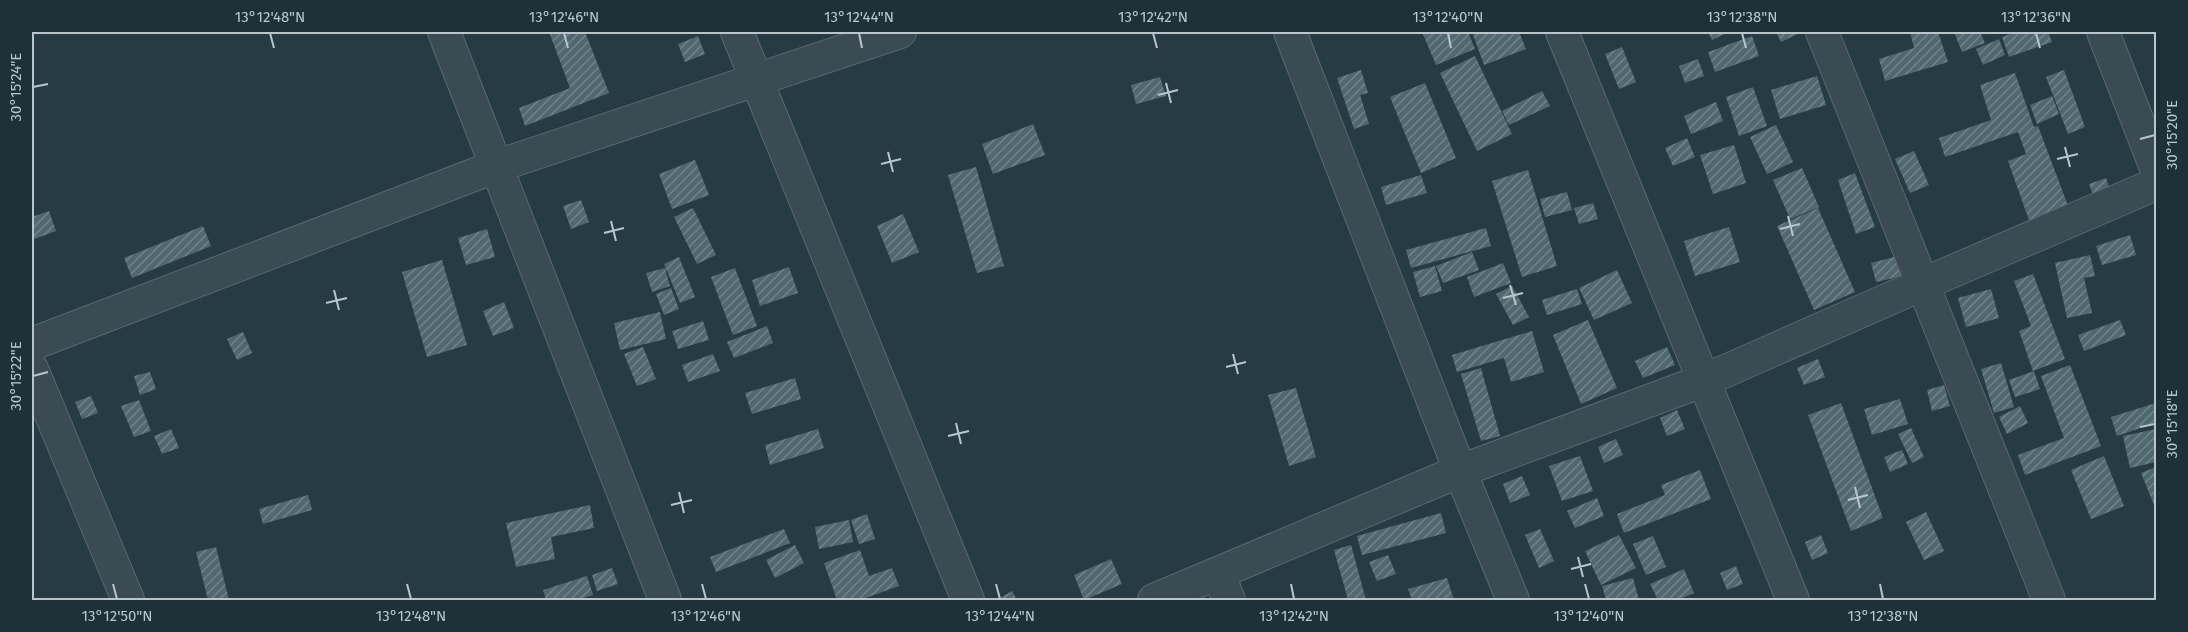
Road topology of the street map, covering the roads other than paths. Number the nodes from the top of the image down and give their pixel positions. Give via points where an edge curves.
1 (444, 32) edge
2 (737, 32) edge
3 (900, 32) edge
4 (1290, 32) edge
5 (1562, 32) edge
6 (1822, 32) edge
7 (2103, 32) edge
8 (757, 80) junction
9 (497, 166) junction
10 (2157, 168) edge
11 (2157, 184) edge
12 (1923, 284) junction
13 (32, 344) edge
14 (32, 369) edge
15 (1705, 380) junction
16 (1460, 471) junction
17 (1223, 587) edge
18 (128, 600) edge
19 (665, 600) edge
20 (968, 600) edge
21 (1154, 600) edge
22 (1513, 600) edge
23 (1793, 600) edge
24 (2049, 600) edge

1 - 9 street
2 - 8 street
3 - 8 street
4 - 16 street
5 - 15 street
6 - 12 street
7 - 10 street
8 - 9 street
8 - 20 street
9 - 13 street
9 - 19 street
11 - 12 street
12 - 15 street
12 - 24 street
14 - 18 street
15 - 16 street
15 - 23 street
16 - 17 street
16 - 22 street
17 - 21 street

